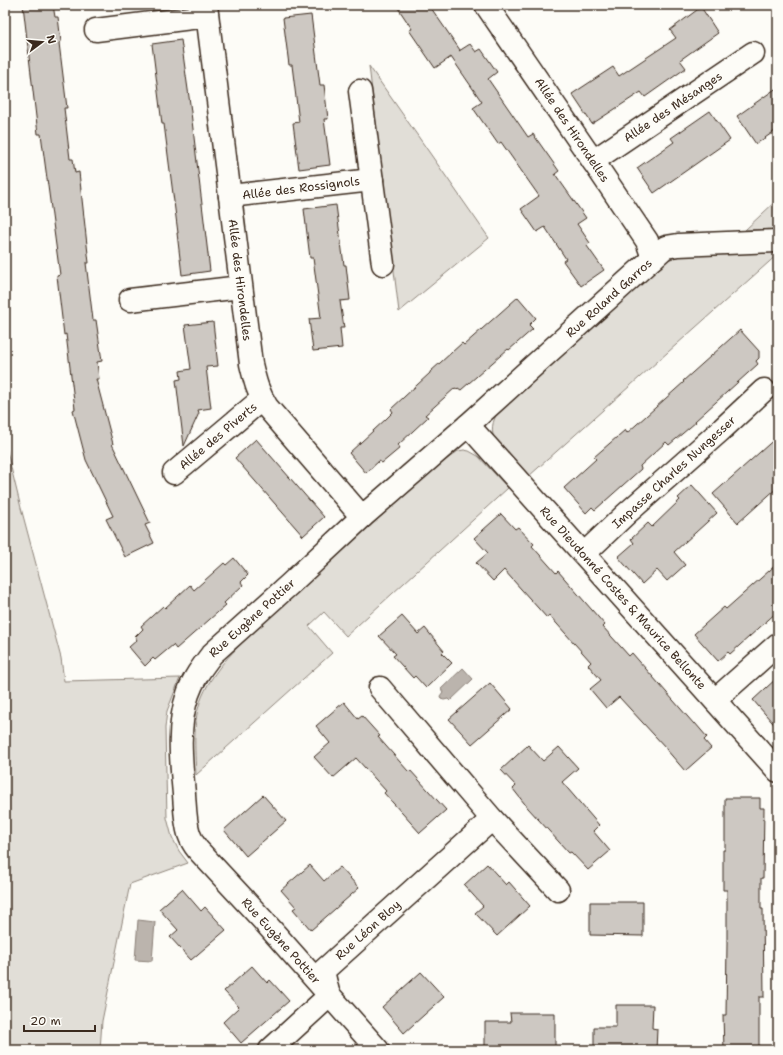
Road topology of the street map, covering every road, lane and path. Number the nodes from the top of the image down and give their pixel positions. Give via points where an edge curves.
1 (486, 5) edge
2 (207, 10) edge
3 (96, 30) dead end
4 (753, 53) dead end
5 (360, 91) dead end
6 (594, 161) junction
7 (372, 180) junction
8 (230, 196) junction
9 (778, 241) edge
10 (653, 258) junction
11 (383, 264) dead end
12 (241, 287) junction
13 (130, 300) dead end
14 (764, 390) dead end
15 (262, 399) junction
16 (468, 425) junction
17 (174, 473) dead end
18 (362, 517) junction
19 (584, 554) junction
20 (778, 644) edge
21 (380, 688) dead end
22 (715, 700) junction
23 (778, 771) edge
24 (492, 819) junction
25 (558, 890) dead end
26 (329, 996) junction
27 (270, 1050) edge
28 (378, 1050) edge

1 - 6 street, Allée des Hirondelles
2 - 3 street
2 - 8 street, Allée des Hirondelles
4 - 6 street, Allée des Mésanges
5 - 7 street, Allée des Rossignols
6 - 10 street, Allée des Hirondelles via 647,241
7 - 8 street, Allée des Rossignols
7 - 11 street, Allée des Rossignols
8 - 12 street, Allée des Hirondelles
9 - 10 street, Rue Roland Garros via 678,245 666,247
10 - 16 street, Rue Roland Garros
12 - 13 street
12 - 15 street, Allée des Hirondelles via 251,364
14 - 19 street, Impasse Charles Nungesser
15 - 17 street, Allée des Piverts
15 - 18 street, Allée des Hirondelles
16 - 18 street, Rue Eugène Pottier
16 - 19 street, Rue Dieudonné Costes & Maurice Bellonte
18 - 26 street, Rue Eugène Pottier via 212,654 188,693 182,721 185,816 192,840 198,850
19 - 22 street, Rue Dieudonné Costes & Maurice Bellonte
20 - 22 street
21 - 24 street
22 - 23 street, Rue Dieudonné Costes & Maurice Bellonte
24 - 25 street
24 - 26 street, Rue Léon Bloy via 323,971
26 - 27 street
26 - 28 street, Rue Eugène Pottier

